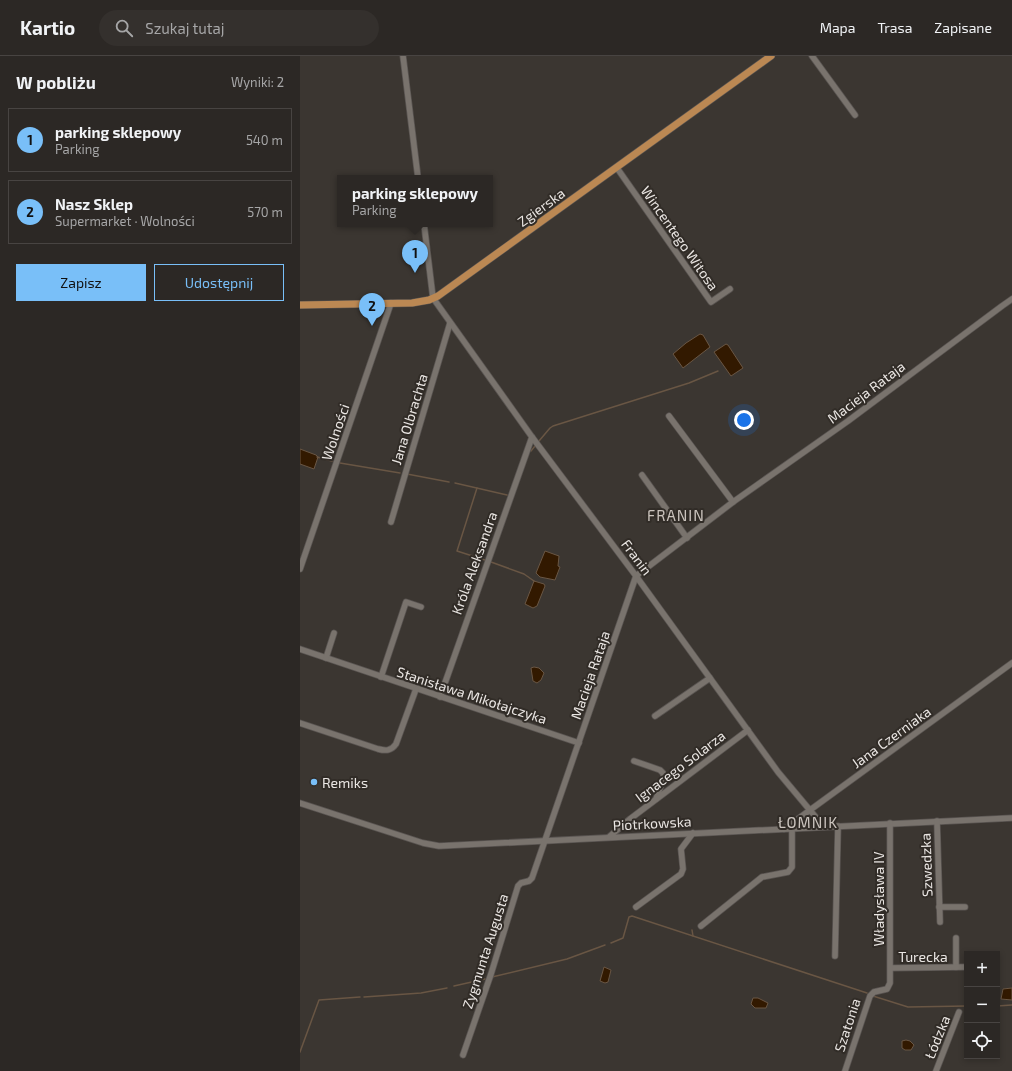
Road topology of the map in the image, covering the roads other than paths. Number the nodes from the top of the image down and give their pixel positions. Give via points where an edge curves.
1 (403, 56) edge
2 (771, 56) edge
3 (812, 56) edge
4 (855, 115) dead end
5 (617, 168) junction
6 (418, 175) edge
7 (424, 227) edge
8 (730, 289) dead end
9 (433, 298) junction
10 (1012, 299) edge
11 (391, 303) junction
12 (300, 304) edge
13 (450, 324) junction
14 (669, 416) dead end
15 (532, 437) junction
16 (642, 475) dead end
17 (733, 502) junction
18 (391, 522) dead end
19 (687, 538) junction
20 (300, 569) edge
21 (636, 576) junction
22 (421, 607) dead end
23 (334, 633) dead end
24 (300, 649) edge
25 (326, 658) junction
26 (1012, 663) edge
27 (381, 677) junction
28 (710, 678) junction
29 (416, 689) junction
30 (440, 697) junction
31 (655, 716) dead end
32 (300, 723) edge
33 (748, 730) junction
34 (579, 744) junction
35 (634, 761) dead end
36 (656, 800) junction
37 (300, 803) edge
38 (809, 811) junction
39 (1012, 818) edge
40 (937, 821) junction
41 (890, 823) junction
42 (838, 826) junction
43 (824, 827) junction
44 (784, 829) junction
45 (792, 829) junction
46 (693, 833) junction
47 (609, 837) junction
48 (545, 841) junction
49 (636, 907) dead end
50 (965, 907) dead end
51 (939, 908) junction
52 (940, 922) dead end
53 (702, 926) dead end
54 (956, 938) dead end
55 (835, 956) dead end
56 (964, 967) edge
57 (891, 968) junction
58 (956, 968) junction
59 (890, 975) joint
60 (960, 1012) dead end
61 (463, 1055) dead end
62 (845, 1071) edge
63 (936, 1071) edge

1 - 6 street
2 - 5 main road, Zgierska
3 - 4 street
5 - 8 street, Wincentego Witosa via 711,302
5 - 9 main road, Zgierska
7 - 9 street
9 - 11 main road, Zgierska
9 - 13 street, Franin
10 - 17 street, Macieja Rataja via 848,422
11 - 12 main road, Zgierska
11 - 20 street, Wolności
13 - 15 street, Franin
13 - 18 street, Jana Olbrachta
14 - 17 street
15 - 21 street, Franin
15 - 30 street, Króla Aleksandra
16 - 19 street
17 - 19 street, Macieja Rataja
19 - 21 street, Macieja Rataja
21 - 28 street, Franin
21 - 34 street, Macieja Rataja
22 - 27 street, Stanisława Mikołajczyka via 406,602
23 - 25 street
24 - 25 street, Stanisława Mikołajczyka
25 - 27 street, Stanisława Mikołajczyka
26 - 38 street, Jana Czerniaka
27 - 29 street, Stanisława Mikołajczyka
28 - 31 street
28 - 33 street, Franin
29 - 30 street, Stanisława Mikołajczyka
29 - 32 street via 392,749 378,749
30 - 34 street, Stanisława Mikołajczyka
33 - 36 street, Ignacego Solarza
33 - 38 street, Franin
34 - 48 street, Macieja Rataja
35 - 36 street via 663,773
36 - 47 street, Ignacego Solarza
37 - 48 street, Piotrkowska via 434,846
38 - 43 street, Franin
38 - 44 street, Jana Czerniaka
39 - 40 street, Piotrkowska
40 - 41 street, Piotrkowska
40 - 51 street, Szwedzka
41 - 42 street, Piotrkowska
41 - 57 street, Władysława IV
42 - 43 street, Piotrkowska
42 - 55 street
43 - 45 street, Piotrkowska
44 - 45 street, Piotrkowska
44 - 46 street, Piotrkowska
45 - 53 street via 791,869 788,872 762,877
46 - 47 street, Piotrkowska
46 - 49 street via 681,849 681,874
47 - 48 street, Piotrkowska
48 - 61 street, Zygmunta Augusta via 532,878 518,886
50 - 51 street, Szwedzka
51 - 52 street, Szwedzka
54 - 58 street, Turecka
56 - 58 street, Turecka
57 - 58 street, Turecka
57 - 59 street, Władysława IV
59 - 62 street, Szatonia via 887,989 874,992 870,996
60 - 63 street, Łódzka

